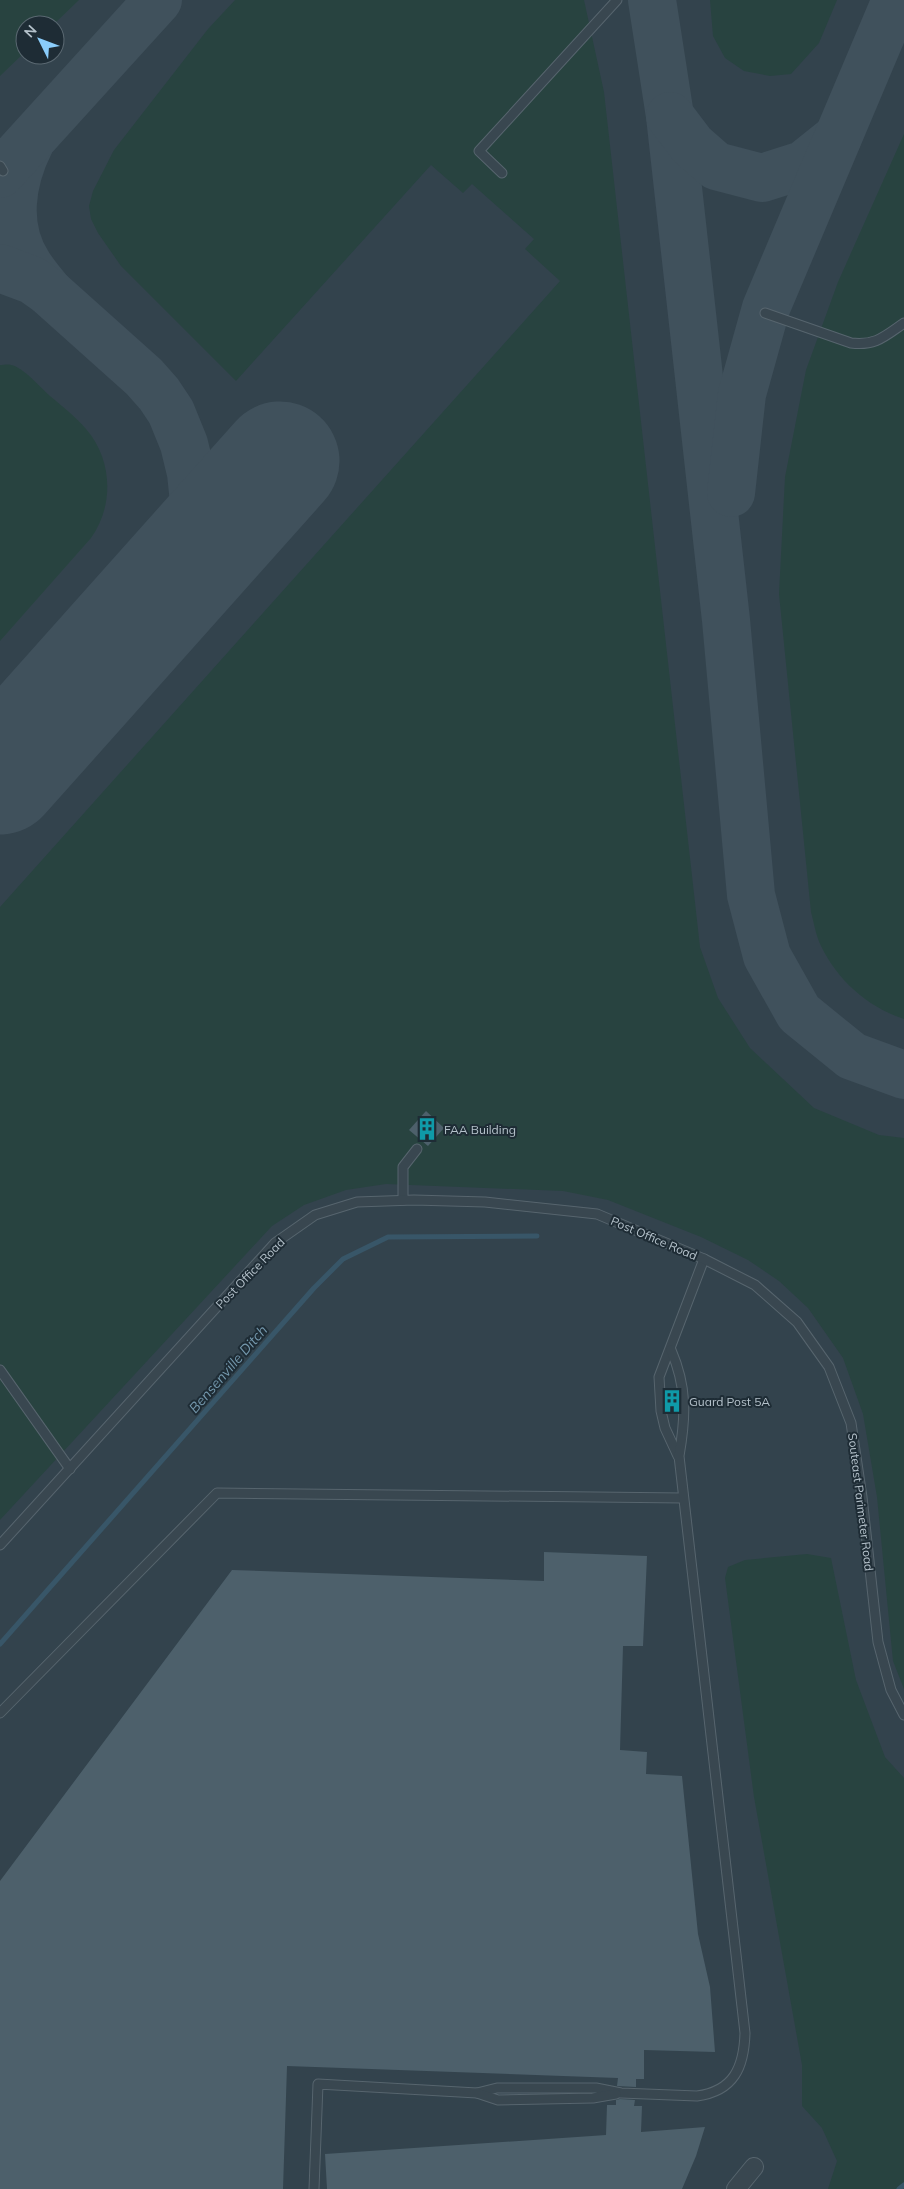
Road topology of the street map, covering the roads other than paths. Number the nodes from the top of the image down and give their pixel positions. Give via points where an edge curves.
1 (617, 0) edge
2 (502, 173) dead end
3 (765, 313) dead end
4 (904, 323) edge
5 (416, 1149) dead end
6 (403, 1200) junction
7 (704, 1259) junction
8 (670, 1350) junction
9 (0, 1370) edge
10 (679, 1456) junction
11 (70, 1468) junction
12 (683, 1498) junction
13 (0, 1545) edge
14 (0, 1713) edge
15 (904, 1715) edge
16 (754, 2167) dead end
17 (314, 2189) edge
18 (736, 2189) edge

1 - 2 lane via 479,151
3 - 4 lane via 851,344 874,343
5 - 6 lane via 403,1166
6 - 7 lane, Post Office Road via 485,1202 598,1214
6 - 11 lane, Post Office Road via 357,1202 315,1215 275,1243
7 - 8 lane
7 - 15 lane, Souteast Parimeter Road via 756,1284 798,1322 829,1367 851,1423 878,1642 891,1690
8 - 10 lane via 680,1372 683,1392 685,1426
8 - 10 lane via 659,1377 661,1411 665,1428
9 - 11 lane
10 - 12 lane
11 - 13 lane, Post Office Road
12 - 14 lane via 216,1493
12 - 17 lane via 745,2033 745,2051 740,2068 731,2081 709,2095 698,2096 621,2093 596,2088 497,2088 477,2093 318,2084
16 - 18 street

